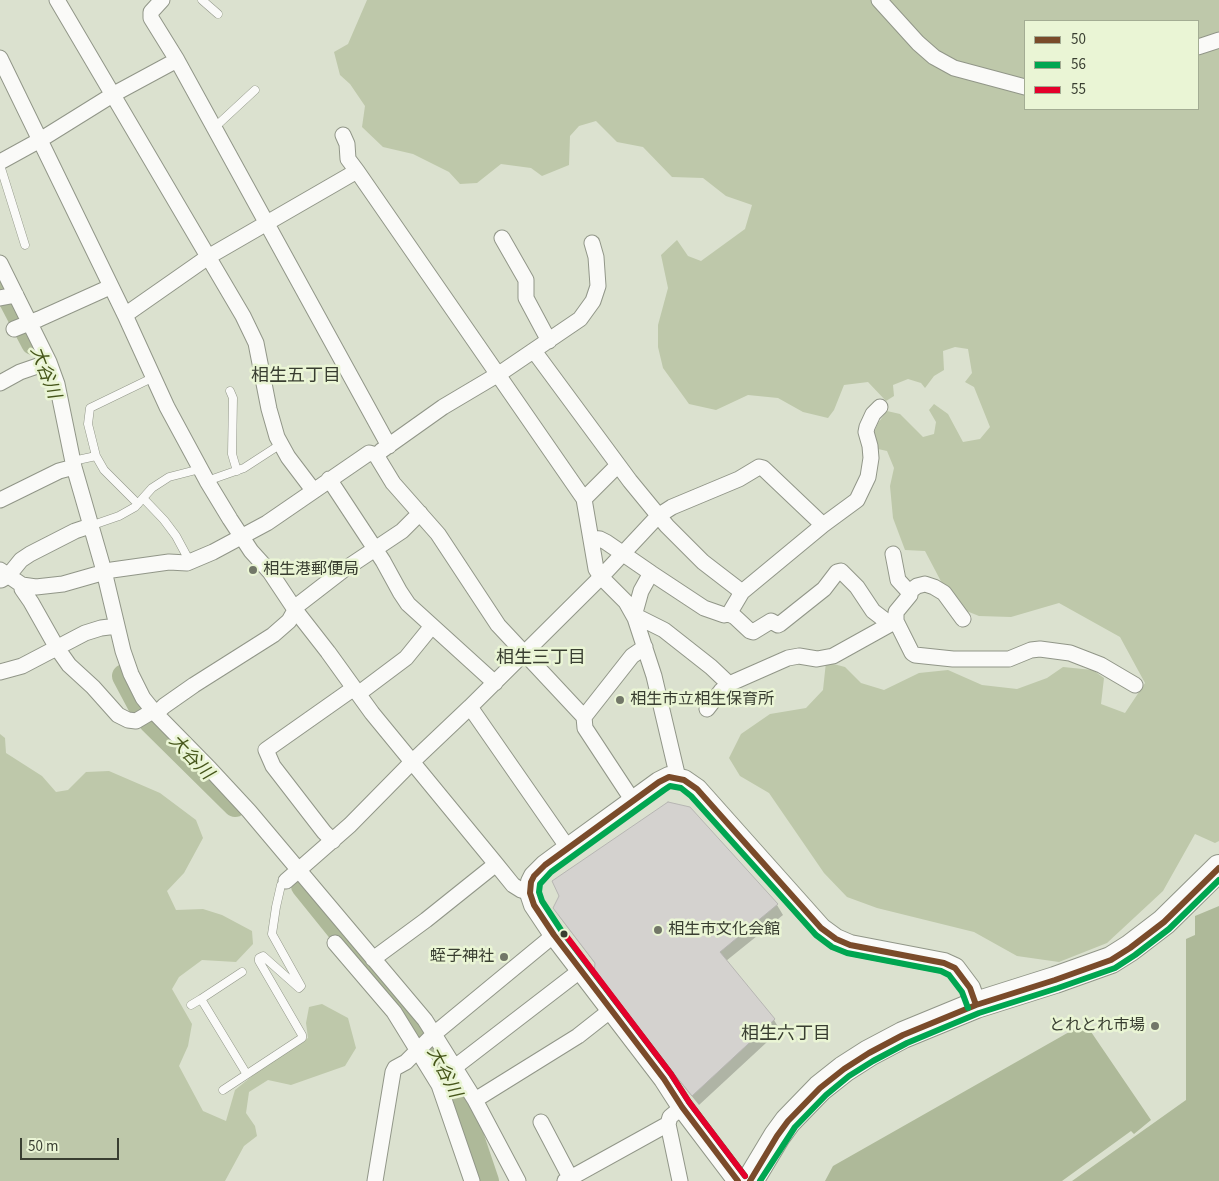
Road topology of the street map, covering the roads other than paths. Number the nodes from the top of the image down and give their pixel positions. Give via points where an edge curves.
1 (58, 0) edge
2 (162, 0) edge
3 (202, 0) edge
4 (879, 0) edge
5 (218, 14) dead end
6 (1219, 40) edge
7 (1199, 47) edge
8 (0, 58) edge
9 (177, 60) junction
10 (1024, 87) edge
11 (255, 90) dead end
12 (114, 94) junction
13 (214, 128) junction
14 (343, 135) dead end
15 (40, 140) junction
16 (0, 163) edge
17 (357, 171) junction
18 (266, 223) junction
19 (502, 238) dead end
20 (592, 243) dead end
21 (25, 245) dead end
22 (208, 257) junction
23 (0, 263) edge
24 (110, 287) junction
25 (9, 296) edge
26 (125, 315) junction
27 (30, 322) junction
28 (14, 329) dead end
29 (549, 341) junction
30 (534, 351) junction
31 (44, 363) junction
32 (498, 374) junction
33 (154, 377) junction
34 (0, 383) edge
35 (230, 391) dead end
36 (880, 407) dead end
37 (281, 444) junction
38 (389, 446) junction
39 (376, 455) junction
40 (96, 456) junction
41 (618, 465) junction
42 (69, 467) junction
43 (237, 471) junction
44 (203, 475) junction
45 (329, 479) junction
46 (313, 490) junction
47 (584, 499) junction
48 (0, 500) edge
49 (140, 501) junction
50 (420, 513) junction
51 (658, 516) junction
52 (823, 525) junction
53 (84, 528) junction
54 (243, 537) junction
55 (591, 538) junction
56 (375, 550) junction
57 (622, 554) junction
58 (893, 554) dead end
59 (190, 562) junction
60 (651, 573) junction
61 (97, 574) junction
62 (3, 576) edge
63 (602, 577) junction
64 (22, 585) junction
65 (742, 592) junction
66 (909, 592) junction
67 (296, 611) junction
68 (729, 614) junction
69 (634, 615) junction
70 (963, 619) dead end
71 (893, 623) junction
72 (110, 626) junction
73 (432, 626) junction
74 (57, 648) junction
75 (645, 648) junction
76 (524, 653) junction
77 (0, 672) edge
78 (495, 683) junction
79 (729, 684) junction
80 (1135, 685) dead end
81 (356, 691) junction
82 (470, 707) junction
83 (707, 710) dead end
84 (150, 715) junction
85 (584, 717) junction
86 (412, 762) junction
87 (678, 778) junction
88 (633, 801) junction
89 (333, 840) junction
90 (568, 848) junction
91 (496, 864) junction
92 (1219, 868) edge
93 (294, 874) junction
94 (530, 892) junction
95 (554, 935) junction
96 (335, 943) dead end
97 (373, 959) junction
98 (581, 970) junction
99 (242, 972) dead end
100 (201, 999) junction
101 (191, 1005) dead end
102 (976, 1005) junction
103 (611, 1010) junction
104 (427, 1042) junction
105 (455, 1067) junction
106 (246, 1073) junction
107 (223, 1090) dead end
108 (475, 1100) junction
109 (682, 1106) junction
110 (541, 1122) dead end
111 (668, 1124) junction
112 (469, 1180) edge
113 (569, 1180) edge
114 (375, 1181) edge
115 (518, 1181) edge
116 (680, 1181) edge
117 (738, 1181) edge
118 (750, 1181) edge

1 - 12 street
2 - 9 street via 151,12 151,18
3 - 5 lane
4 - 10 street via 934,57 954,68
6 - 7 street
8 - 15 street
9 - 12 street
9 - 13 street
11 - 13 lane
12 - 15 street
12 - 22 street
13 - 18 street
14 - 17 street via 348,158
15 - 16 street
15 - 24 street
16 - 21 lane
17 - 18 street
17 - 32 street
18 - 22 street
18 - 38 street
19 - 29 street via 526,280 526,298
20 - 29 street via 598,286 593,301 580,318
22 - 26 street
22 - 37 street via 256,343 269,409
23 - 25 street
24 - 26 street
24 - 27 street
25 - 27 street
26 - 33 street
27 - 28 street
27 - 31 street
29 - 30 street
30 - 32 street
30 - 41 street
31 - 34 street
31 - 42 street via 57,384
32 - 38 street
32 - 47 street
33 - 40 lane via 90,408 88,424
33 - 44 street
35 - 43 lane via 233,398 232,454
36 - 52 street via 873,414 866,432 871,458 864,488 857,500
37 - 43 lane
37 - 46 street
38 - 39 street
39 - 45 street via 369,453
39 - 50 street via 393,483
40 - 42 lane
40 - 49 lane via 104,470
41 - 47 street
41 - 51 street
42 - 48 street
42 - 53 street
43 - 44 lane
44 - 49 lane via 170,477 152,488
44 - 54 street
45 - 46 street
45 - 56 street
46 - 54 street
47 - 55 street
49 - 53 lane via 135,508 119,516
49 - 59 lane via 164,520
50 - 56 street
50 - 76 street via 438,534 498,625
51 - 52 street via 759,467
51 - 57 street
51 - 65 street via 703,562
52 - 65 street
53 - 61 street
53 - 62 street via 30,554
54 - 59 street
54 - 67 street
55 - 57 street via 600,539
55 - 63 street via 596,569
56 - 67 street via 342,571 298,605
56 - 73 street via 408,604
57 - 60 street
57 - 63 street
58 - 66 street via 898,580
59 - 61 street via 169,562
60 - 68 street via 704,608
60 - 69 street via 641,591
61 - 64 street via 63,584
61 - 72 street
62 - 64 street
63 - 69 street
63 - 76 street
64 - 74 street
65 - 68 street
66 - 70 street via 925,584 934,587 944,593
66 - 71 street
67 - 81 street
67 - 84 street via 273,635
68 - 71 street via 753,632 771,621 778,625 841,571 873,611
69 - 75 street
69 - 79 street via 664,630
71 - 79 street via 833,656 788,658
71 - 80 street via 915,655 1009,659 1040,649 1070,653 1101,665
72 - 74 street via 86,633
72 - 84 street
73 - 78 street
73 - 81 street via 406,658
74 - 77 street via 22,666
74 - 84 street via 118,715 128,720
75 - 85 street via 632,656
75 - 87 street
76 - 78 street
76 - 85 street
78 - 82 street
79 - 83 street
81 - 86 street
81 - 89 street via 266,750 273,766
82 - 86 street
82 - 90 street
84 - 93 street via 210,769
85 - 88 street via 585,728
86 - 89 street
86 - 91 street
87 - 88 street via 659,782
87 - 102 street via 697,789 821,928 850,944 955,968 970,988
88 - 90 street
89 - 93 street
90 - 94 street via 534,876
91 - 94 street via 520,890
91 - 97 street
92 - 102 highway via 1164,922 1111,960
93 - 97 street
93 - 106 lane via 281,886 272,934 301,986 299,988 263,956 259,961 302,1038
94 - 95 street via 534,905
95 - 98 street
95 - 104 street
96 - 104 street via 394,1012
97 - 104 street via 425,1020
98 - 103 street
98 - 105 street
99 - 100 lane
100 - 101 lane
100 - 106 lane
102 - 118 highway via 904,1035 838,1074 814,1093 788,1121
103 - 108 street via 578,1036
103 - 109 street
104 - 105 street
104 - 112 street
104 - 114 street via 393,1072
105 - 108 street
106 - 107 lane
108 - 115 street
109 - 111 street via 670,1117
109 - 117 street
110 - 113 street
111 - 113 street
111 - 116 street

